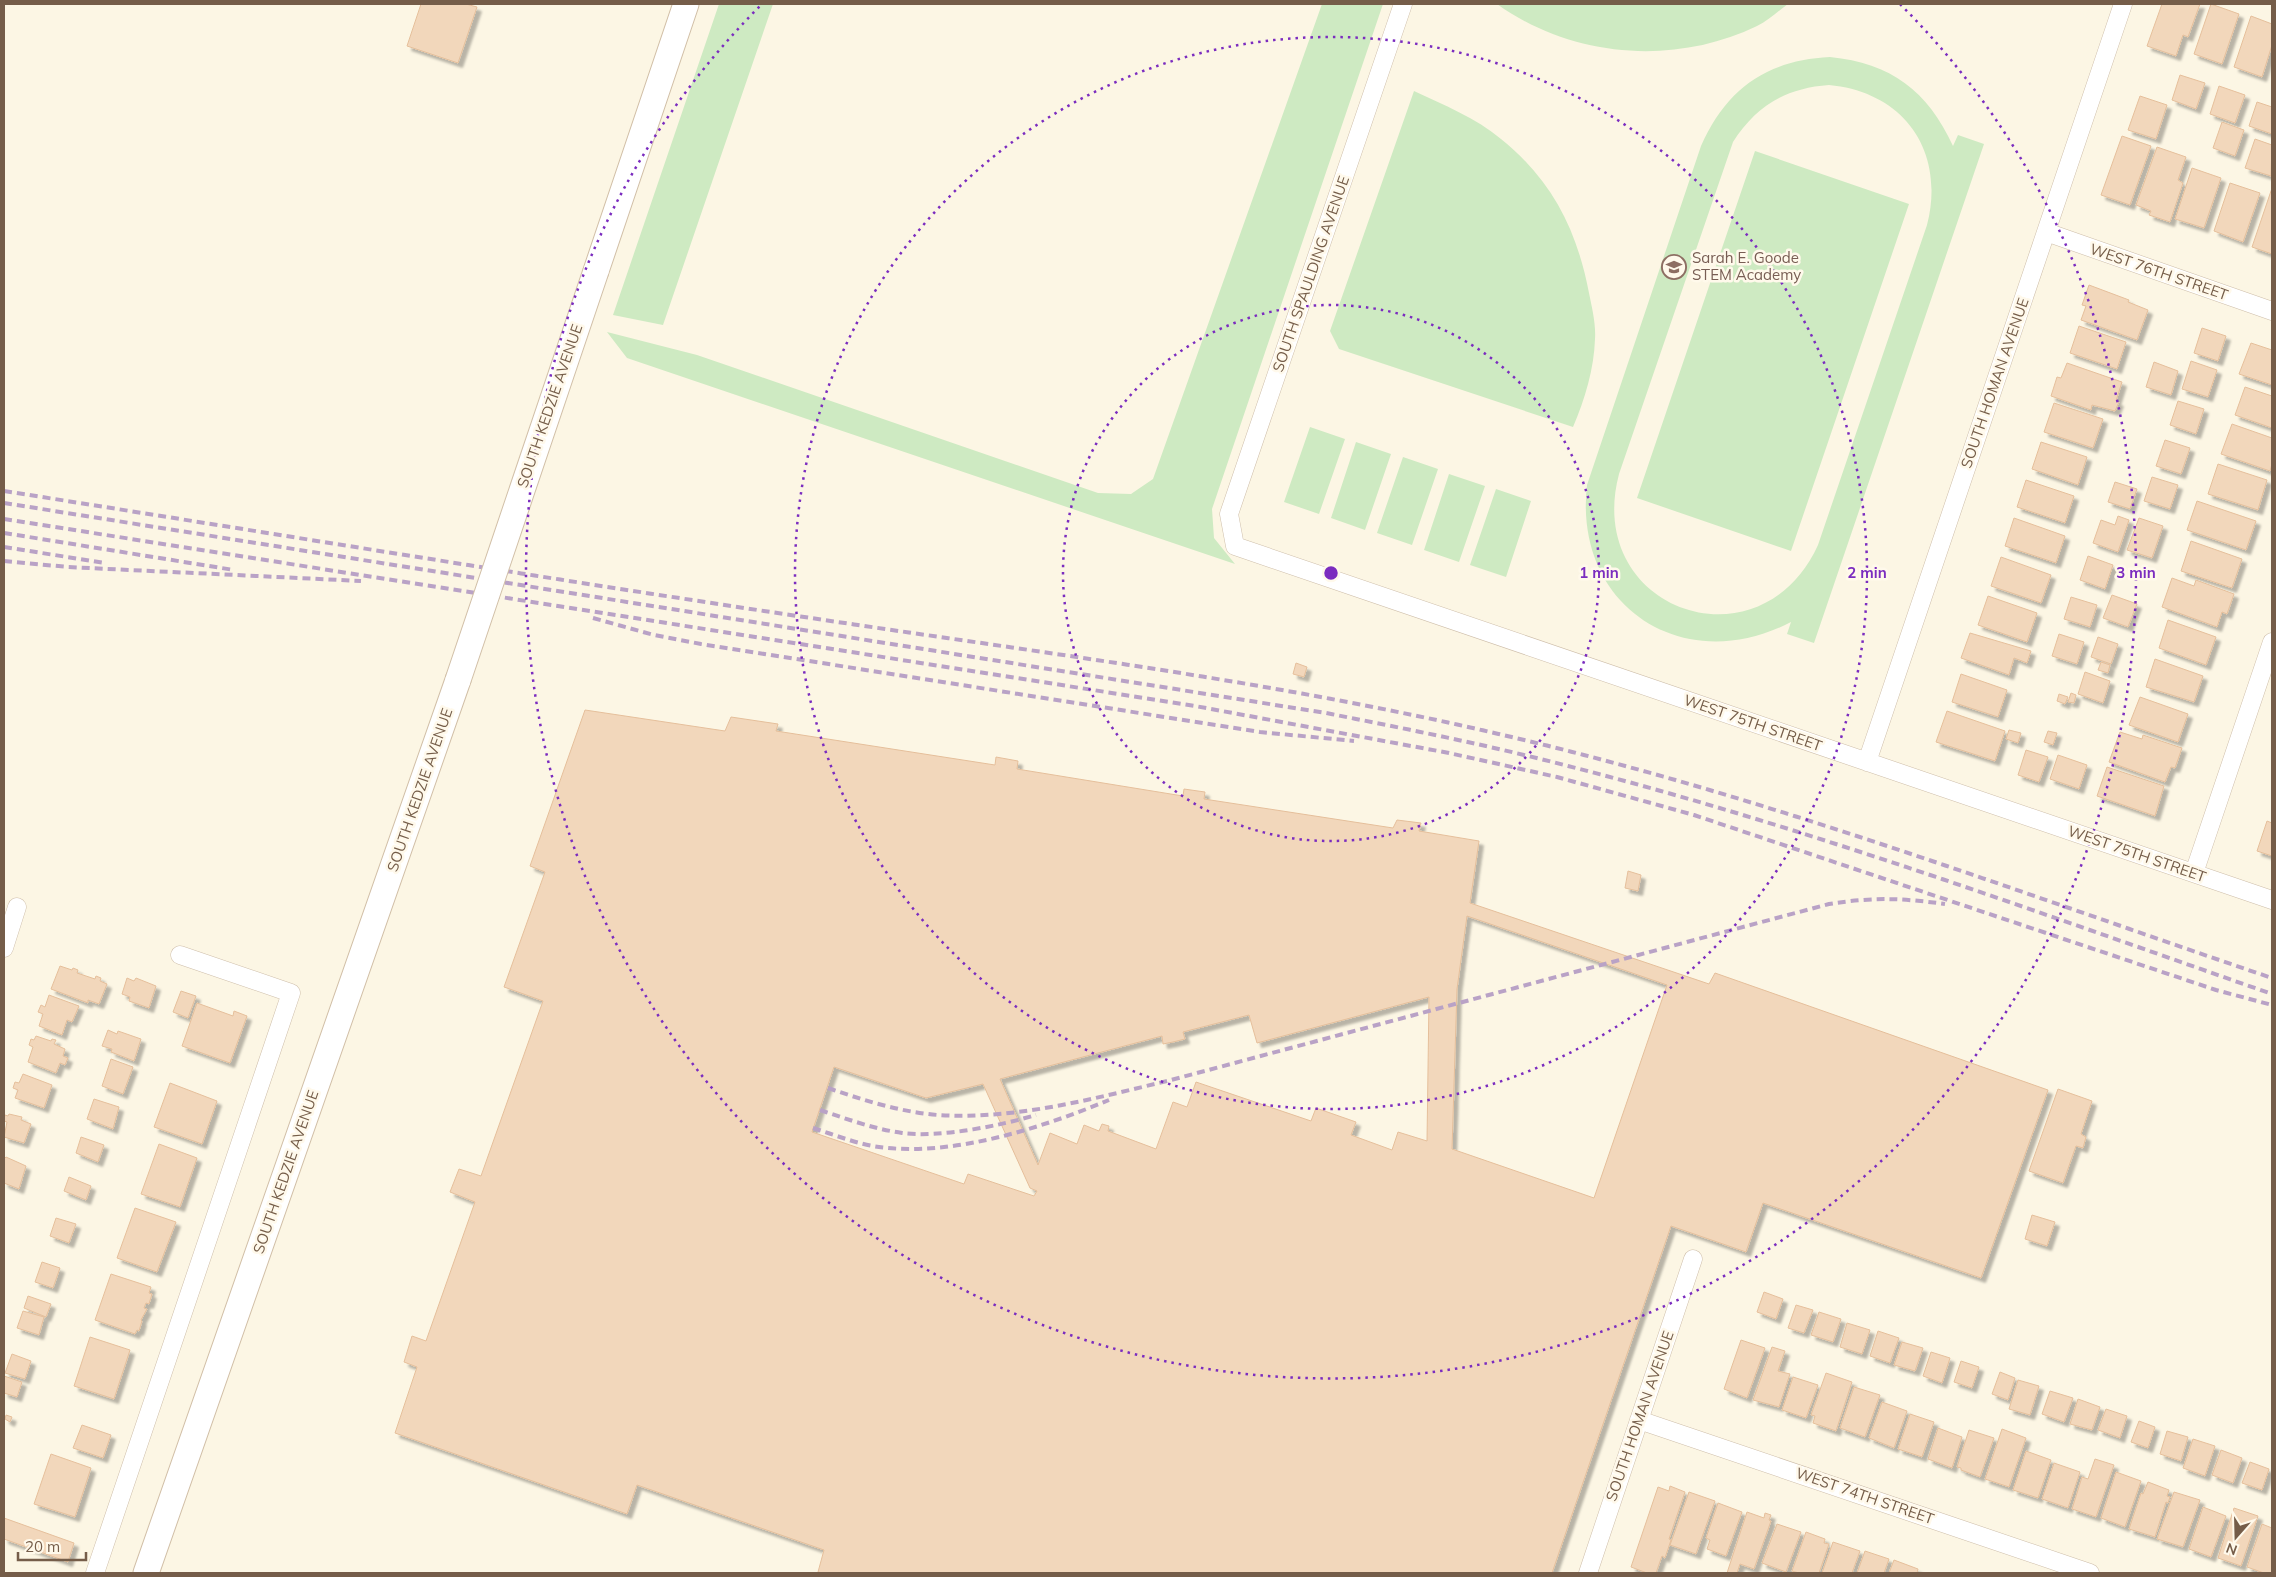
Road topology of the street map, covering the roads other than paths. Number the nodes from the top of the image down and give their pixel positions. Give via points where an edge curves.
1 (686, 4) edge
2 (1403, 4) edge
3 (2123, 4) edge
4 (2046, 232) junction
5 (2272, 310) edge
6 (1235, 546) joint
7 (2272, 642) edge
8 (1867, 762) junction
9 (2194, 873) junction
10 (2272, 900) edge
11 (17, 907) dead end
12 (4, 948) edge
13 (180, 955) dead end
14 (1693, 1259) dead end
15 (1639, 1420) junction
16 (95, 1573) edge
17 (146, 1573) edge
18 (1588, 1573) edge
19 (2090, 1573) edge

1 - 17 main road, SOUTH KEDZIE AVENUE, bridge via 458,680
2 - 6 street, SOUTH SPAULDING AVENUE via 1229,514
3 - 4 street, SOUTH HOMAN AVENUE
4 - 5 street, WEST 76TH STREET
4 - 8 street, SOUTH HOMAN AVENUE
6 - 8 street, WEST 75TH STREET
7 - 9 street
8 - 9 street, WEST 75TH STREET
9 - 10 street, WEST 75TH STREET
11 - 12 street
13 - 16 street via 291,993
14 - 15 street, SOUTH HOMAN AVENUE
15 - 18 street, SOUTH HOMAN AVENUE
15 - 19 street, WEST 74TH STREET

